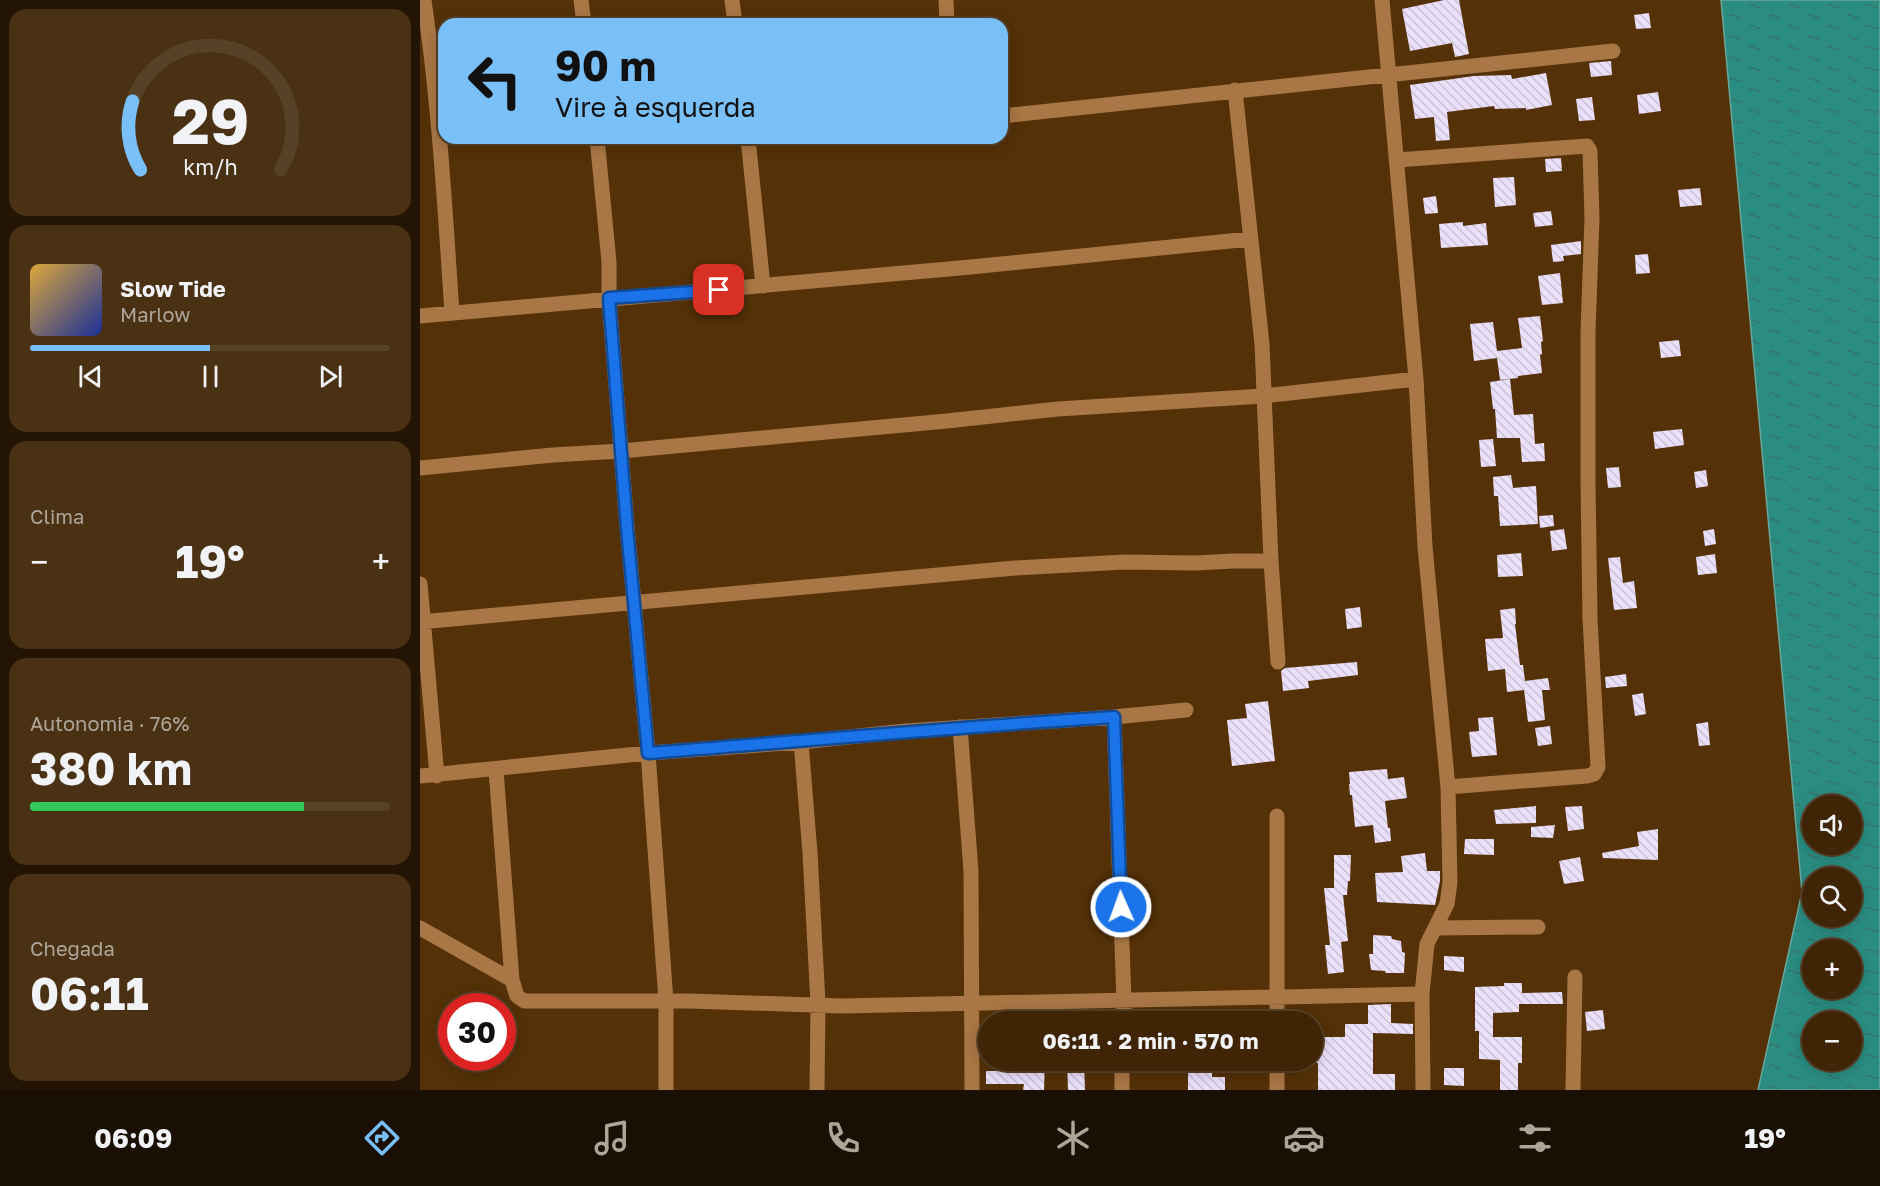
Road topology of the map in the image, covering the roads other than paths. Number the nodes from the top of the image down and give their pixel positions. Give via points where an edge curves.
1 (424, 0) edge
2 (581, 0) edge
3 (732, 0) edge
4 (946, 0) edge
5 (1382, 0) edge
6 (583, 18) edge
7 (734, 18) edge
8 (947, 18) edge
9 (1612, 51) dead end
10 (1389, 74) junction
11 (1235, 90) junction
12 (438, 112) edge
13 (1008, 115) edge
14 (440, 144) edge
15 (598, 144) edge
16 (749, 144) edge
17 (1397, 160) junction
18 (1251, 239) junction
19 (763, 286) junction
20 (609, 298) junction
21 (452, 313) junction
22 (420, 316) edge
23 (1416, 379) junction
24 (1263, 396) junction
25 (621, 451) junction
26 (420, 468) edge
27 (1271, 561) junction
28 (420, 584) edge
29 (634, 602) junction
30 (421, 621) edge
31 (1278, 662) dead end
32 (1186, 710) dead end
33 (1114, 717) junction
34 (960, 727) junction
35 (801, 742) junction
36 (648, 753) junction
37 (496, 770) junction
38 (420, 776) edge
39 (437, 776) junction
40 (1448, 787) junction
41 (1277, 816) dead end
42 (1538, 927) dead end
43 (420, 928) edge
44 (1436, 928) junction
45 (1575, 977) dead end
46 (512, 980) junction
47 (1422, 994) junction
48 (1278, 997) junction
49 (666, 1001) junction
50 (1124, 1001) junction
51 (818, 1004) junction
52 (973, 1004) junction
53 (1124, 1011) edge
54 (1277, 1011) edge
55 (1122, 1071) edge
56 (1277, 1071) edge
57 (666, 1090) edge
58 (817, 1090) edge
59 (972, 1090) edge
60 (1122, 1090) edge
61 (1276, 1090) edge
62 (1423, 1090) edge
63 (1573, 1090) edge

1 - 12 street
2 - 6 street
3 - 7 street
4 - 8 street
5 - 10 street
9 - 10 street
10 - 11 street
10 - 17 street
11 - 13 street
11 - 18 street
14 - 21 street
15 - 20 street
16 - 19 street
17 - 23 street
17 - 40 street via 1587,146 1590,151 1588,483 1598,767 1587,776
18 - 19 street
18 - 24 street
19 - 20 street
20 - 21 street
20 - 25 street
21 - 22 street
23 - 24 street
23 - 40 street via 1425,547
24 - 25 street via 1058,410
24 - 27 street
25 - 26 street
25 - 29 street
27 - 29 street via 1124,561 1015,567
27 - 31 street
28 - 30 street
29 - 30 street
29 - 36 street
30 - 39 street
32 - 33 street
33 - 34 street
33 - 50 street
34 - 35 street
34 - 52 street via 971,871
35 - 36 street
35 - 51 street
36 - 37 street
36 - 49 street
37 - 39 street
37 - 46 street
38 - 39 street
40 - 44 street via 1450,882 1447,904
41 - 48 street
42 - 44 street
43 - 46 street
44 - 47 street via 1427,945
45 - 63 street
46 - 49 street via 517,996 524,1001
47 - 48 street
47 - 62 street
48 - 50 street
48 - 54 street
49 - 51 street
49 - 57 street
50 - 52 street
50 - 53 street
51 - 52 street
51 - 58 street
52 - 59 street
55 - 60 street
56 - 61 street

